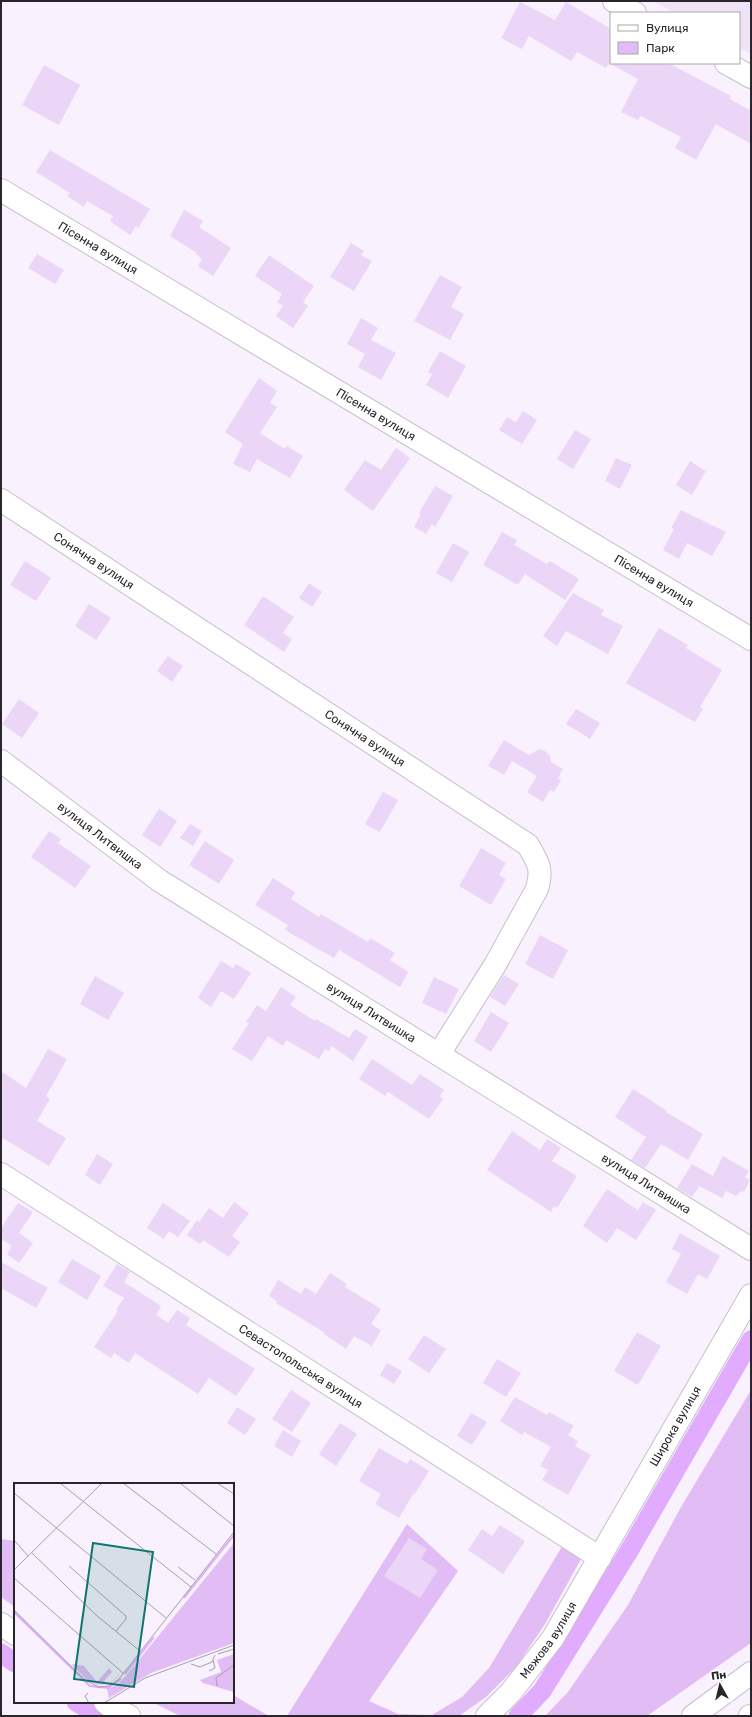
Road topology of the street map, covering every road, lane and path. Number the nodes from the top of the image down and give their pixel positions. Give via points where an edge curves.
1 (614, 1) edge
2 (633, 12) edge
3 (728, 64) edge
4 (751, 77) edge
5 (1, 190) edge
6 (1, 500) edge
7 (751, 639) edge
8 (1, 761) edge
9 (439, 1054) junction
10 (1, 1174) edge
11 (751, 1249) edge
12 (751, 1295) edge
13 (600, 1558) junction
14 (1, 1624) edge
15 (14, 1633) edge
16 (751, 1673) edge
17 (106, 1703) edge
18 (130, 1716) edge
19 (487, 1716) edge
20 (692, 1716) edge

1 - 2 main road
3 - 4 main road
5 - 7 main road, Пісенна вулиця
6 - 9 main road, Сонячна вулиця via 528,845 540,870 537,889 495,965
8 - 9 main road, вулиця Литвишка via 160,881
9 - 11 main road, вулиця Литвишка
10 - 13 main road, Севастопольська вулиця
12 - 13 main road, Широка вулиця
13 - 19 main road, Межова вулиця via 553,1638 511,1692
14 - 15 main road
16 - 20 main road
17 - 18 main road

